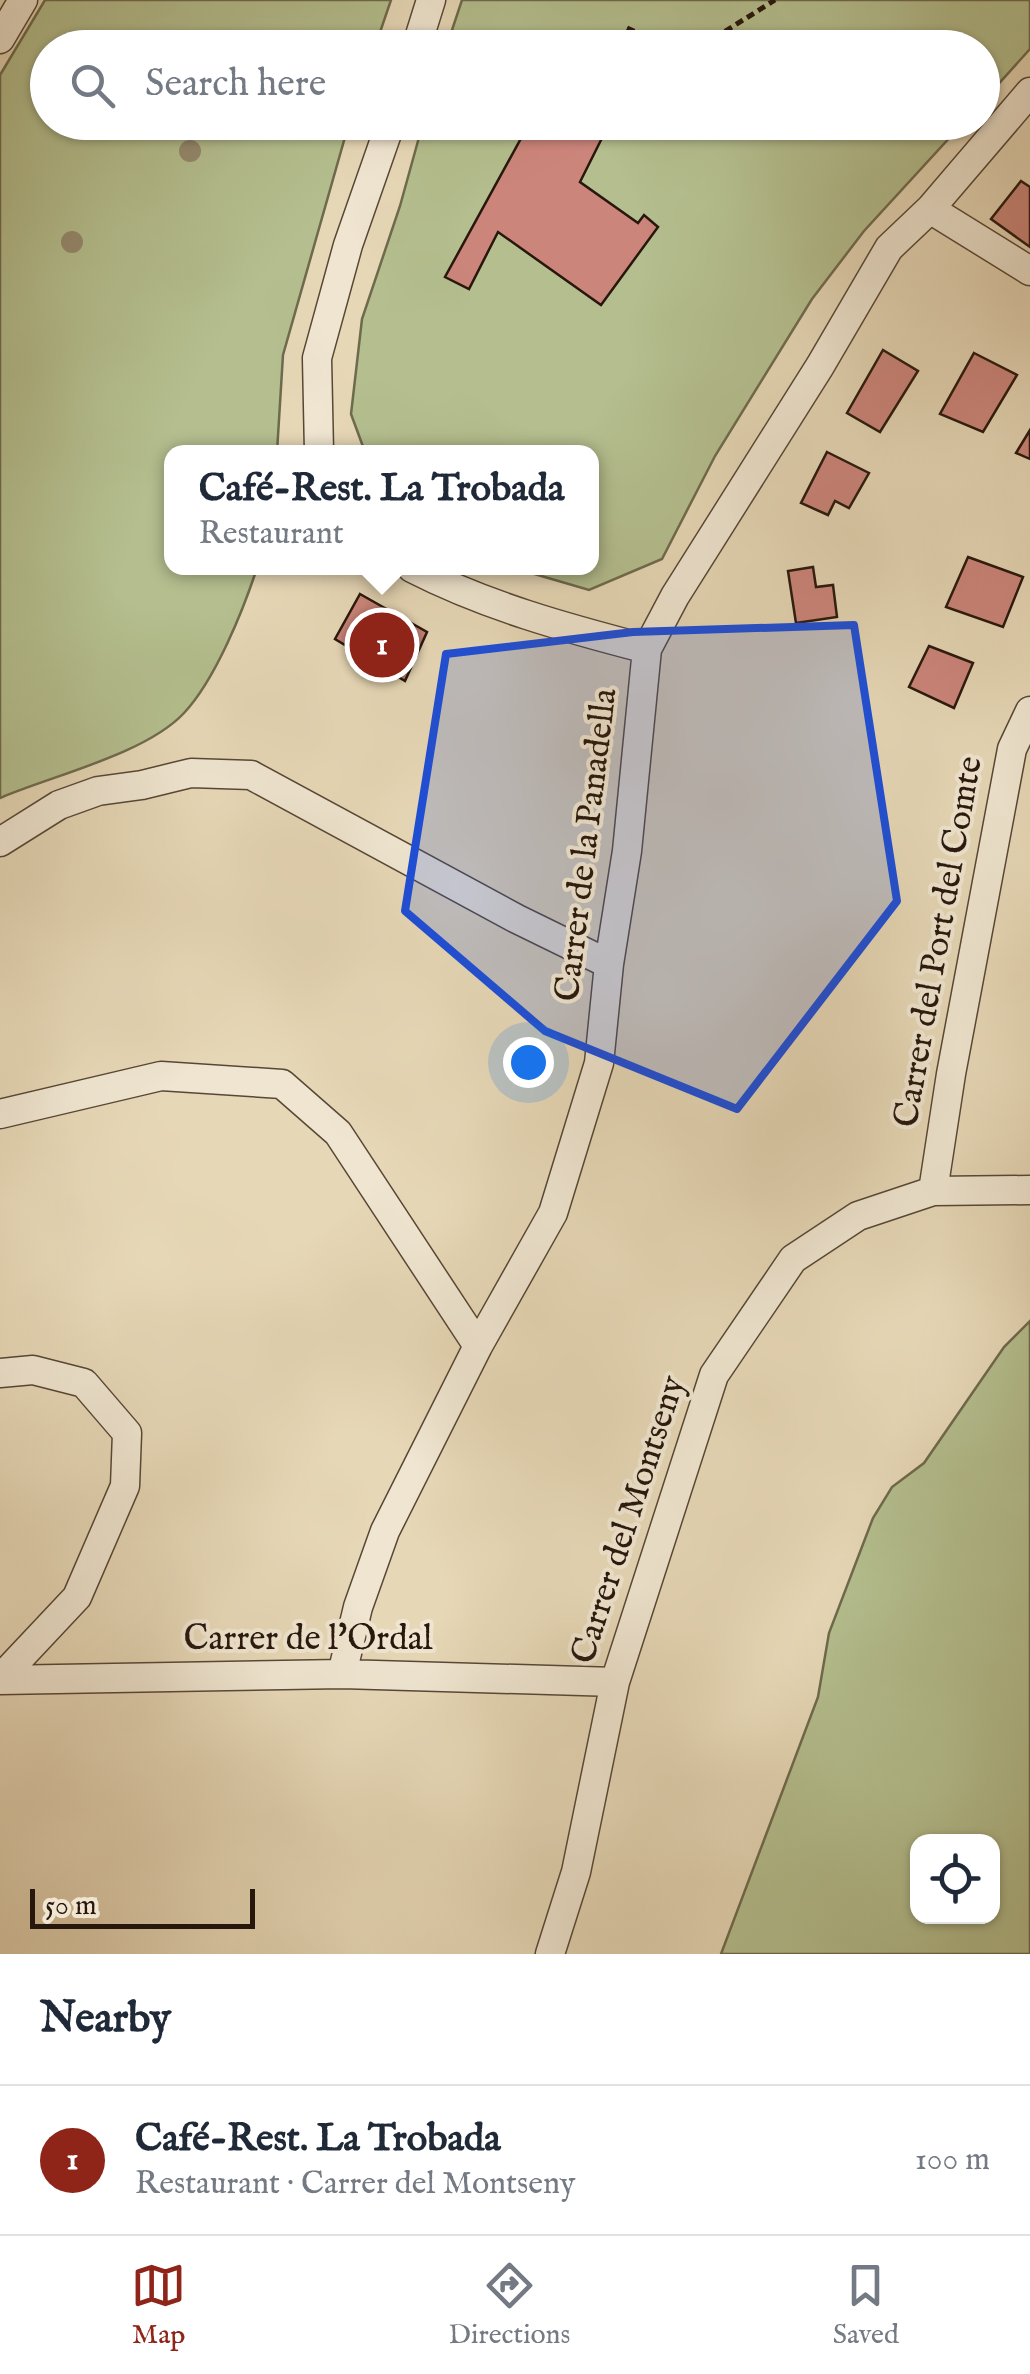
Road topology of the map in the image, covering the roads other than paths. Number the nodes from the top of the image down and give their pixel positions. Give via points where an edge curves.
1 (23, 0) edge
2 (431, 0) edge
3 (422, 30) edge
4 (0, 39) edge
5 (1030, 92) edge
6 (1000, 127) edge
7 (385, 140) edge
8 (989, 140) edge
9 (930, 209) junction
10 (1030, 271) edge
11 (319, 445) edge
12 (428, 575) edge
13 (647, 649) junction
14 (1030, 711) edge
15 (0, 842) edge
16 (609, 964) junction
17 (0, 1114) edge
18 (1030, 1190) edge
19 (932, 1191) junction
20 (478, 1346) junction
21 (0, 1373) edge
22 (342, 1674) junction
23 (0, 1679) edge
24 (615, 1682) junction
25 (550, 1954) edge

1 - 4 street
2 - 3 street
5 - 6 street, Carrer de la Panadella
7 - 11 street via 317,358
8 - 9 street, Carrer de la Panadella
9 - 10 street
9 - 13 street, Carrer de la Panadella via 889,248
12 - 13 street via 484,600
13 - 16 street, Carrer de la Panadella
14 - 19 street, Carrer del Port del Comte via 1012,749
15 - 16 street via 59,805 98,791 191,773 251,775
16 - 20 street, Carrer de la Panadella via 599,1064 552,1213
17 - 20 street via 161,1076 282,1084 338,1133
18 - 19 street, Carrer del Montseny
19 - 24 street, Carrer del Montseny via 858,1216 794,1258 714,1375
20 - 22 street, Carrer de la Panadella via 385,1531
21 - 23 street via 32,1370 84,1384 127,1434 125,1486 77,1598
22 - 23 street, Carrer de l'Ordal
22 - 24 street, Carrer de l'Ordal
24 - 25 street, Carrer del Montseny via 576,1872

